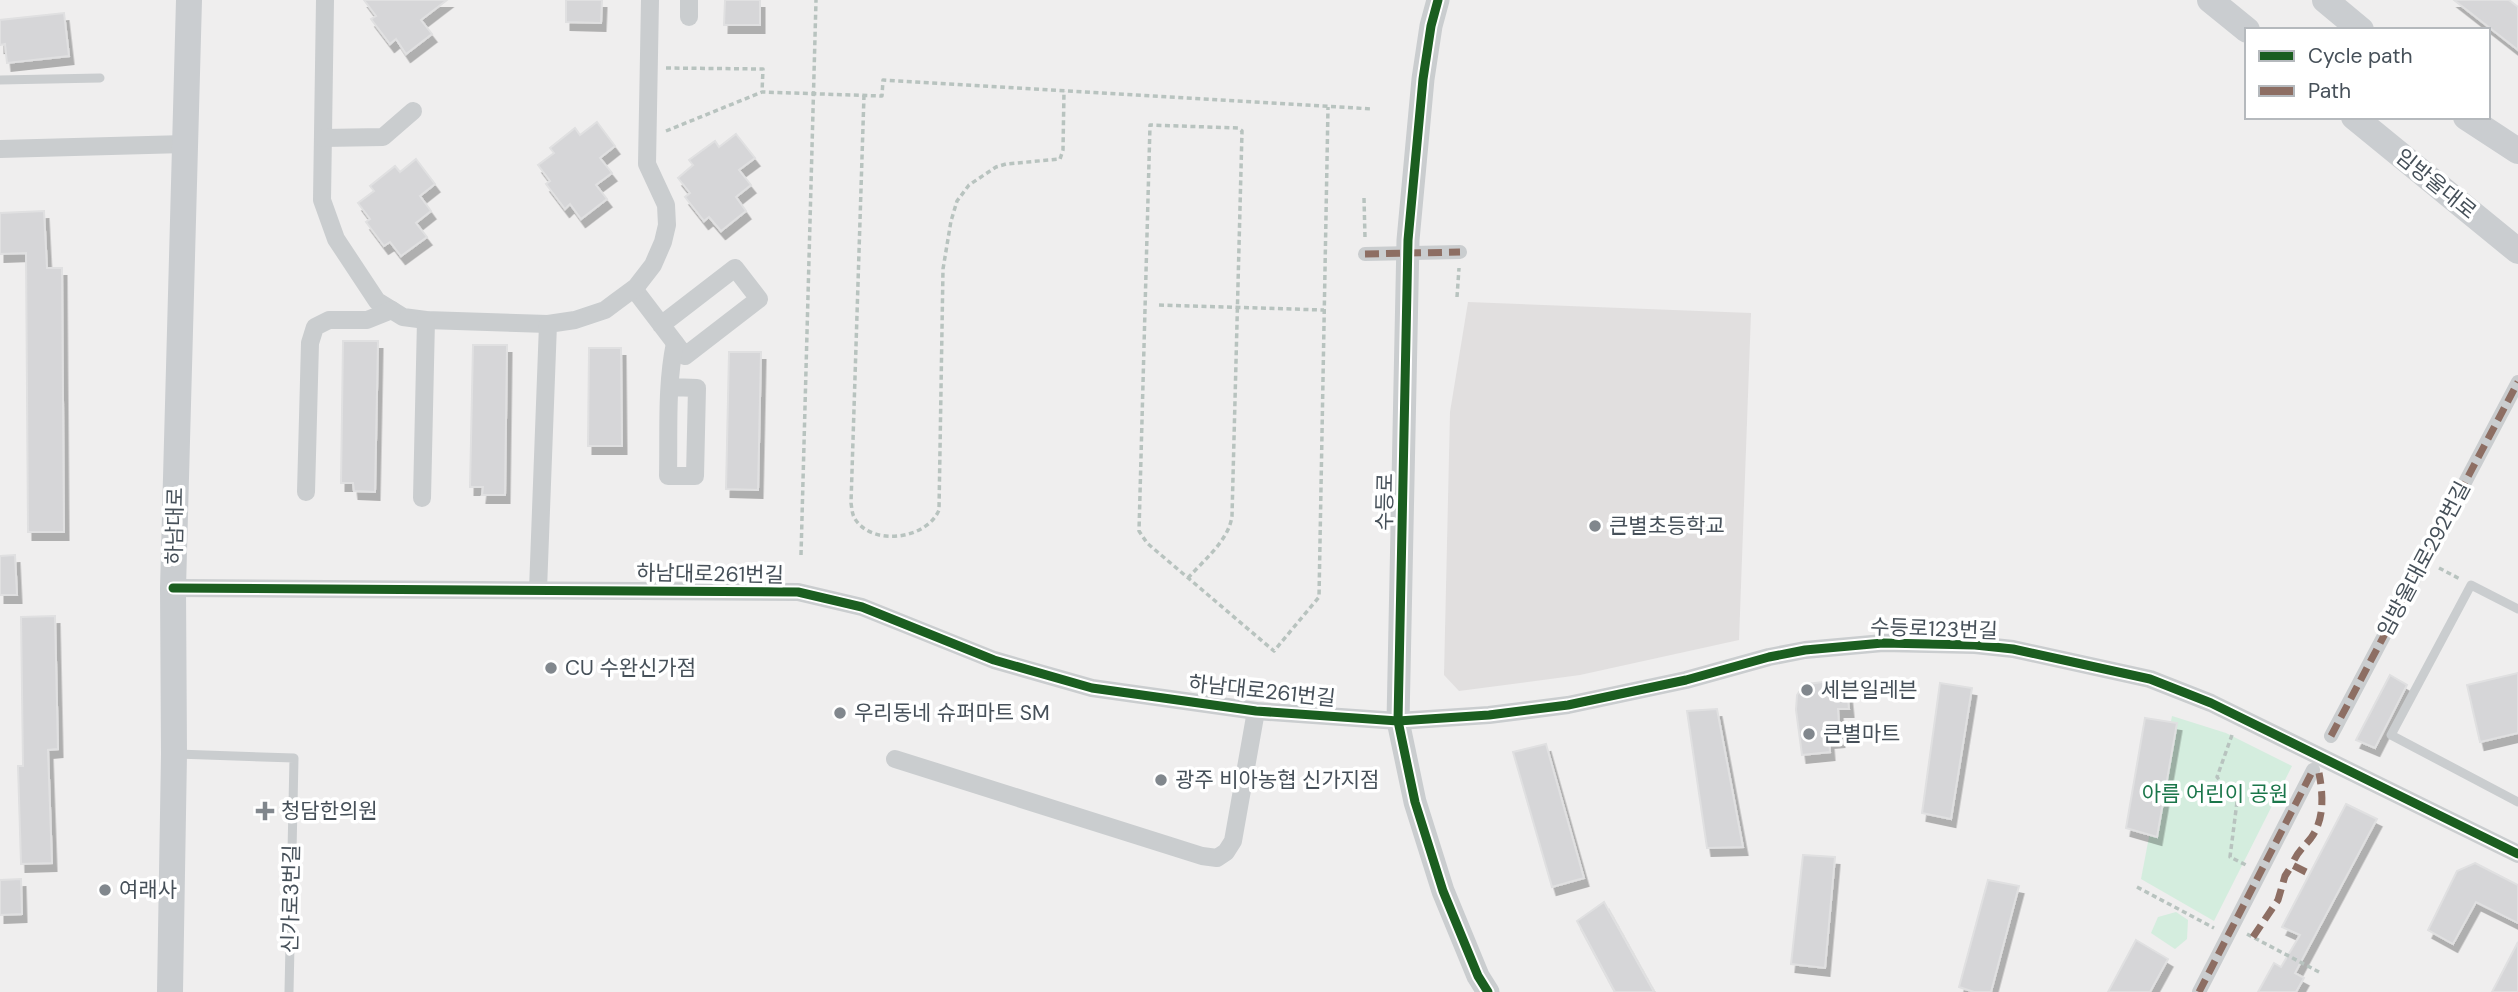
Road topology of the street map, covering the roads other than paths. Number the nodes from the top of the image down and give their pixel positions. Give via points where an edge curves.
1 (189, 0) edge
2 (325, 0) edge
3 (650, 0) edge
4 (1438, 0) edge
5 (2210, 0) edge
6 (2325, 0) edge
7 (2245, 28) edge
8 (2359, 28) edge
9 (100, 78) dead end
10 (0, 80) edge
11 (413, 111) dead end
12 (2356, 119) edge
13 (2469, 119) edge
14 (323, 138) junction
15 (185, 145) junction
16 (0, 149) edge
17 (2518, 151) edge
18 (2518, 251) edge
19 (1460, 252) road end
20 (1365, 254) road end
21 (634, 289) junction
22 (392, 310) junction
23 (426, 320) junction
24 (548, 324) junction
25 (661, 325) junction
26 (675, 343) junction
27 (2518, 382) edge
28 (670, 387) junction
29 (306, 492) dead end
30 (422, 498) dead end
31 (173, 588) junction
32 (538, 590) junction
33 (2518, 609) edge
34 (1256, 711) junction
35 (1398, 721) junction
36 (2331, 736) dead end
37 (174, 754) junction
38 (895, 759) dead end
39 (2313, 770) dead end
40 (2518, 802) edge
41 (2518, 854) edge
42 (170, 992) edge
43 (289, 992) edge
44 (1488, 992) edge
45 (2199, 992) edge

1 - 15 main road, 하남대로
2 - 14 street
3 - 21 street via 647,164 666,205 667,225 653,265
4 - 35 street, 수등로 via 1423,79 1408,240
5 - 7 main road
6 - 8 main road
9 - 10 lane
11 - 14 street via 383,137
12 - 18 main road, 임방울대로
13 - 17 main road
14 - 22 street via 321,200 336,239 377,301
15 - 16 street
15 - 31 main road, 하남대로
19 - 20 street, bridge
21 - 24 street via 605,310
21 - 25 street
22 - 23 street via 403,317
22 - 29 street via 367,320 328,320 315,327 310,343
23 - 24 street
23 - 30 street
24 - 32 street
25 - 26 street
25 - 26 street via 735,268 759,299 685,356
26 - 28 street
27 - 36 street, 임방울대로292번길
28 - 28 street via 668,476 695,476 697,388
31 - 32 street, 하남대로261번길
31 - 37 main road, 하남대로
32 - 34 street, 하남대로261번길 via 798,592 862,607 961,648 1058,679 1134,695
33 - 40 lane via 2471,585 2391,735
34 - 35 street, 하남대로261번길
34 - 38 street via 1233,841 1217,858
35 - 41 street, 수등로123번길 via 1568,705 1805,650 1883,643 2012,649 2139,676 2211,703
35 - 44 street, 수등로 via 1415,802 1443,891
37 - 42 main road, 하남대로
37 - 43 lane, 신가로3번길 via 294,758
39 - 45 street

